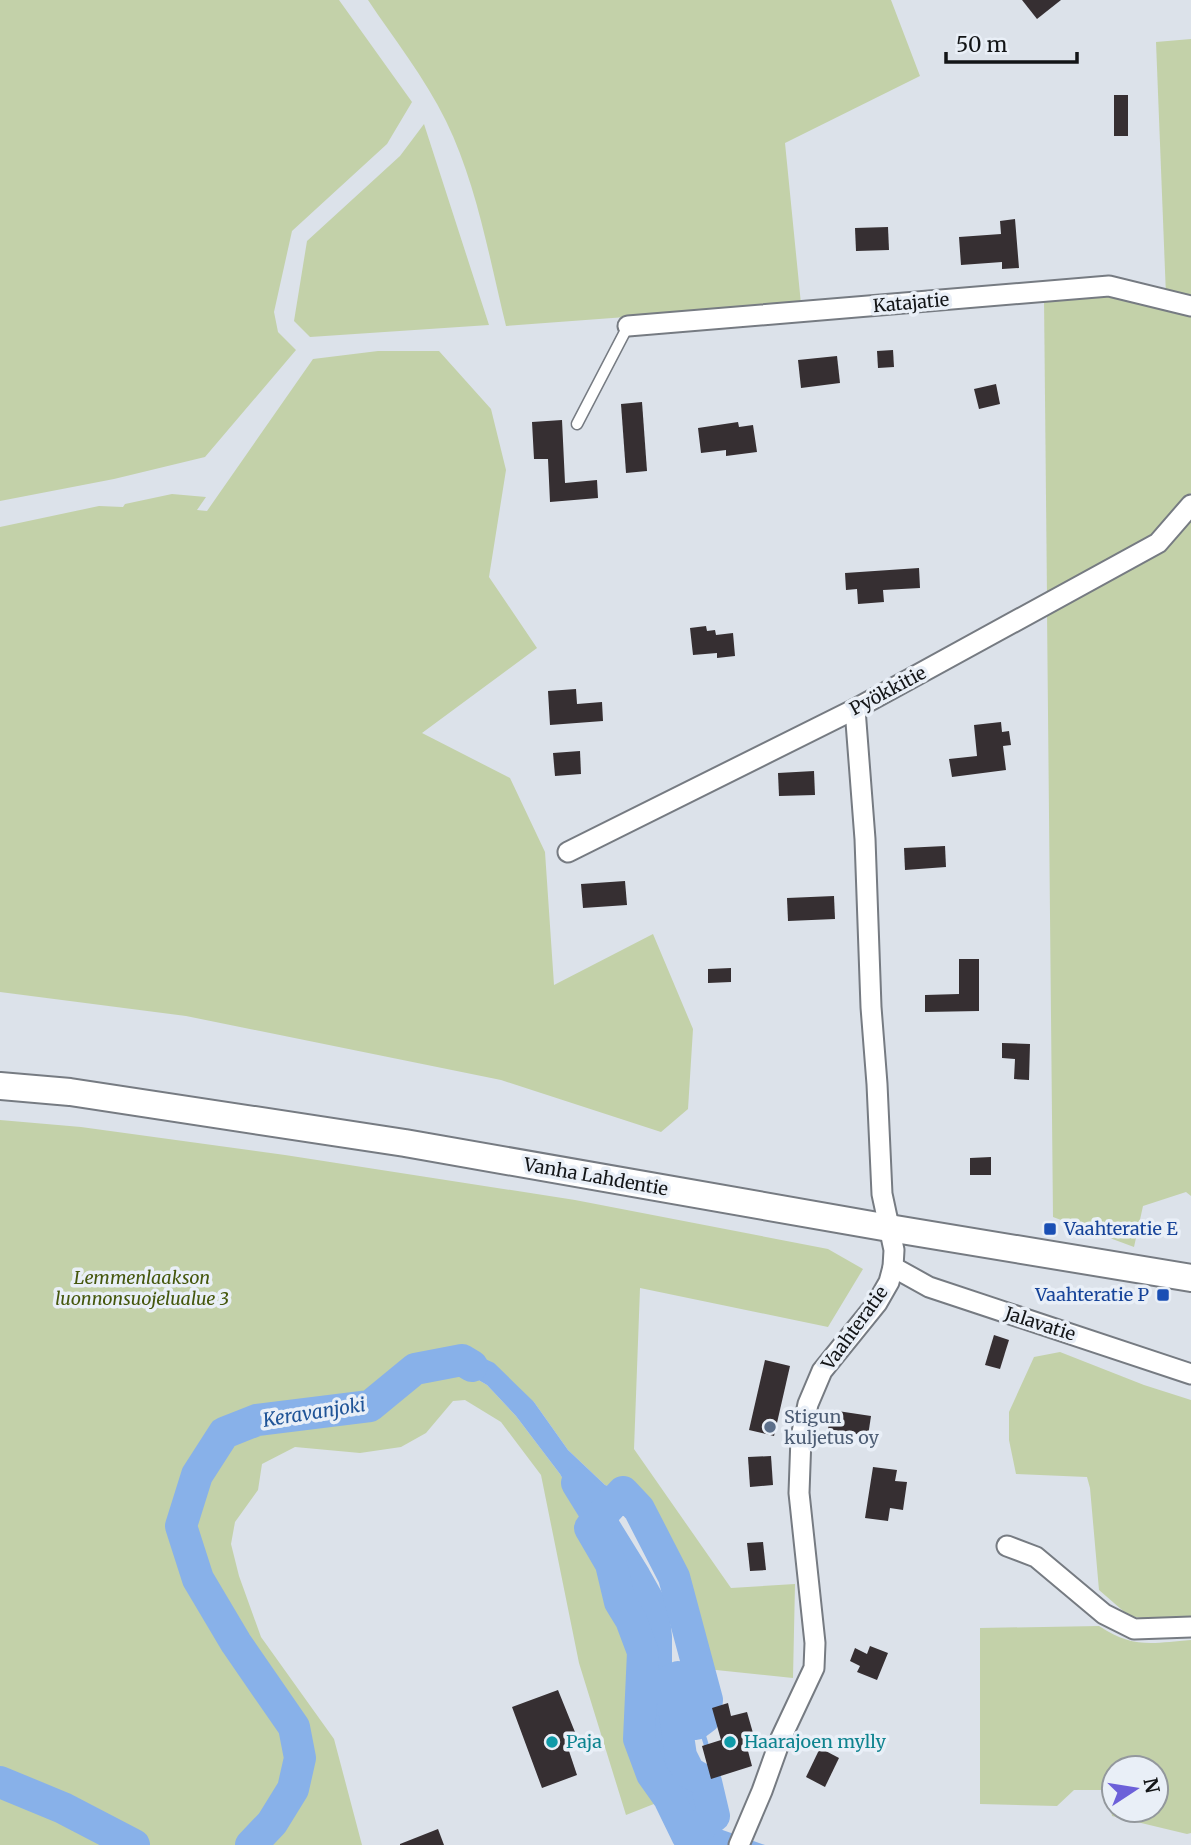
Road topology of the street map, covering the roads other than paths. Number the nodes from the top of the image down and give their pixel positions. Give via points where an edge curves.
1 (1191, 306) edge
2 (628, 326) joint
3 (577, 424) dead end
4 (1191, 505) edge
5 (855, 709) junction
6 (568, 852) dead end
7 (0, 1086) edge
8 (889, 1228) junction
9 (893, 1267) junction
10 (1191, 1278) edge
11 (1191, 1374) edge
12 (1007, 1546) dead end
13 (1191, 1626) edge
14 (739, 1845) edge

1 - 2 street, Katajatie via 1109,286
2 - 3 lane
4 - 5 street, Pyökkitie via 1158,543
5 - 6 street, Pyökkitie
5 - 8 street, Vaahteratie via 882,1194
7 - 8 main road, Vanha Lahdentie via 70,1092 405,1143
8 - 9 street, Vaahteratie
8 - 10 main road, Vanha Lahdentie
9 - 11 street, Jalavatie via 929,1287
9 - 14 street, Vaahteratie via 877,1303 822,1371 808,1404 801,1437 799,1493 814,1668
12 - 13 street via 1036,1557 1104,1614 1134,1629

